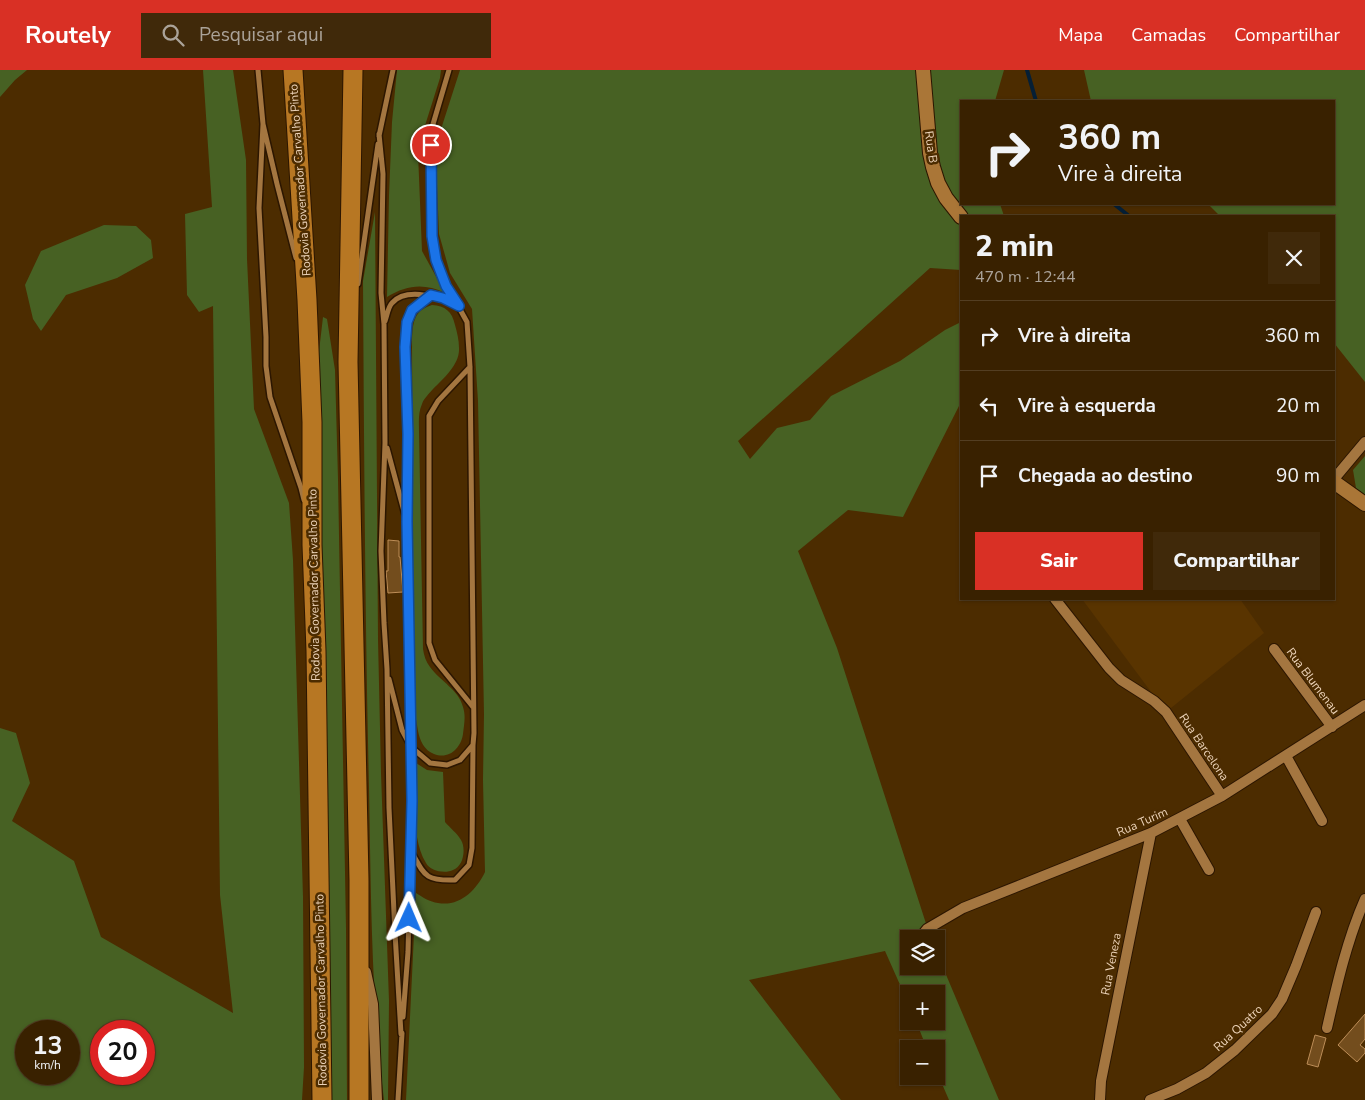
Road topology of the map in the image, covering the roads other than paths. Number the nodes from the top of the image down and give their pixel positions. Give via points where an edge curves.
1 (258, 70) edge
2 (293, 70) edge
3 (353, 70) edge
4 (449, 70) edge
5 (923, 70) edge
6 (393, 72) edge
7 (263, 124) junction
8 (379, 134) junction
9 (960, 216) edge
10 (297, 261) dead end
11 (299, 271) dead end
12 (357, 293) dead end
13 (431, 295) junction
14 (307, 300) junction
15 (356, 303) dead end
16 (459, 306) junction
17 (384, 324) junction
18 (348, 362) junction
19 (470, 367) junction
20 (385, 442) junction
21 (1365, 442) edge
22 (1335, 478) edge
23 (1335, 483) edge
24 (1365, 504) edge
25 (407, 522) junction
26 (312, 545) junction
27 (1055, 600) edge
28 (1274, 649) dead end
29 (387, 669) junction
30 (1365, 706) edge
31 (473, 708) junction
32 (1332, 727) junction
33 (473, 745) junction
34 (411, 747) junction
35 (1286, 756) junction
36 (1222, 796) junction
37 (1180, 819) junction
38 (1322, 820) dead end
39 (1151, 833) junction
40 (410, 850) junction
41 (1209, 870) dead end
42 (1365, 900) edge
43 (1316, 912) dead end
44 (927, 930) edge
45 (359, 940) junction
46 (1327, 1028) dead end
47 (401, 1034) junction
48 (322, 1100) edge
49 (359, 1100) edge
50 (377, 1100) edge
51 (398, 1100) edge
52 (1100, 1100) edge
53 (1150, 1100) edge

1 - 7 lane
2 - 14 highway, Rodovia Governador Carvalho Pinto
3 - 18 highway
4 - 16 lane via 431,131 432,236 436,260 446,286
5 - 9 street, Rua B via 933,167 946,198
6 - 8 lane
7 - 10 lane
7 - 26 lane via 259,208 266,366 270,397 302,488
8 - 12 lane
8 - 17 lane via 383,174 381,293
11 - 14 lane
13 - 16 lane
13 - 17 lane via 403,295 391,303
13 - 25 lane via 412,310 407,322
14 - 26 highway, Rodovia Governador Carvalho Pinto via 312,422
15 - 18 lane
16 - 19 lane via 467,322
17 - 20 lane
18 - 45 highway
19 - 31 lane
19 - 31 lane via 438,401 429,416 429,644 434,660
20 - 25 lane
20 - 29 lane via 381,551
21 - 22 street
23 - 24 street
25 - 34 lane
26 - 48 highway, Rodovia Governador Carvalho Pinto
27 - 36 street, Rua Barcelona via 1108,668 1166,712
28 - 32 street, Rua Blumenau
29 - 34 lane via 400,724
29 - 47 lane via 389,808
30 - 32 street, Rua Turim
31 - 33 lane
32 - 35 street, Rua Turim
33 - 34 lane via 460,760 447,765 430,763
33 - 40 lane via 469,865 455,880 436,880 423,872
34 - 40 lane
35 - 36 street, Rua Turim
35 - 38 street
36 - 37 street, Rua Turim
37 - 39 street, Rua Turim
37 - 41 street
39 - 44 street, Rua Turim via 963,908
39 - 52 street, Rua Veneza via 1101,1081
40 - 47 lane via 408,952
42 - 46 street via 1336,986
43 - 53 street, Rua Quatro via 1282,999 1272,1014 1236,1050 1206,1073
45 - 49 highway
45 - 50 street via 373,1004
47 - 51 lane

